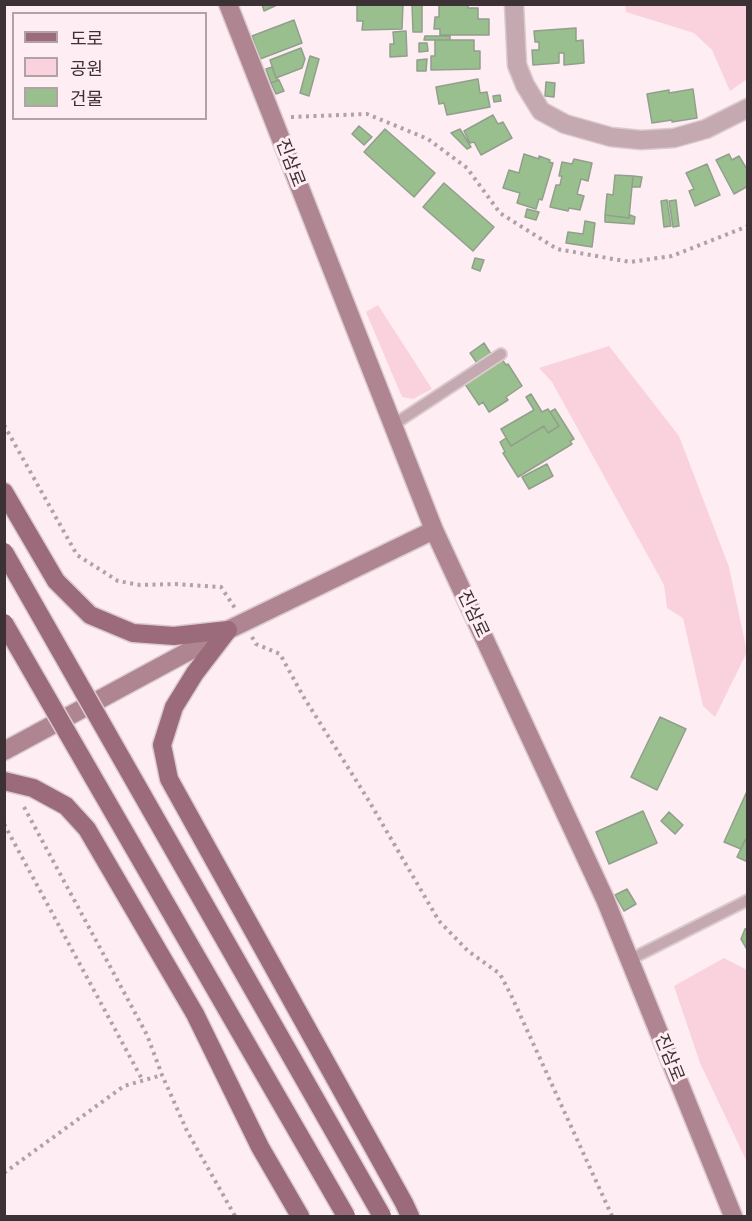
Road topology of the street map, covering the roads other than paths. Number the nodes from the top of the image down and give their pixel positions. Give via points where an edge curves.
1 (228, 4) edge
2 (514, 4) edge
3 (747, 108) edge
4 (501, 354) dead end
5 (393, 425) junction
6 (4, 492) edge
7 (434, 530) junction
8 (4, 552) edge
9 (4, 623) edge
10 (236, 627) junction
11 (4, 751) edge
12 (8, 782) edge
13 (747, 900) edge
14 (629, 960) junction
15 (300, 1216) edge
16 (346, 1216) edge
17 (382, 1216) edge
18 (410, 1216) edge
19 (733, 1216) edge

1 - 5 street, 진삼로
2 - 3 street via 517,65 525,85 541,111 565,124 611,137 674,138 706,129
4 - 5 lane
5 - 7 street, 진삼로
6 - 10 main road via 56,581 90,615 133,633 174,636
7 - 10 street
7 - 14 street, 진삼로 via 605,899
8 - 17 main road, bridge
9 - 16 main road, bridge
10 - 11 street
10 - 18 main road via 195,673 174,707 162,746 169,779
12 - 15 main road via 33,788 66,806 87,829 195,1014 260,1147
13 - 14 lane
14 - 19 street, 진삼로

